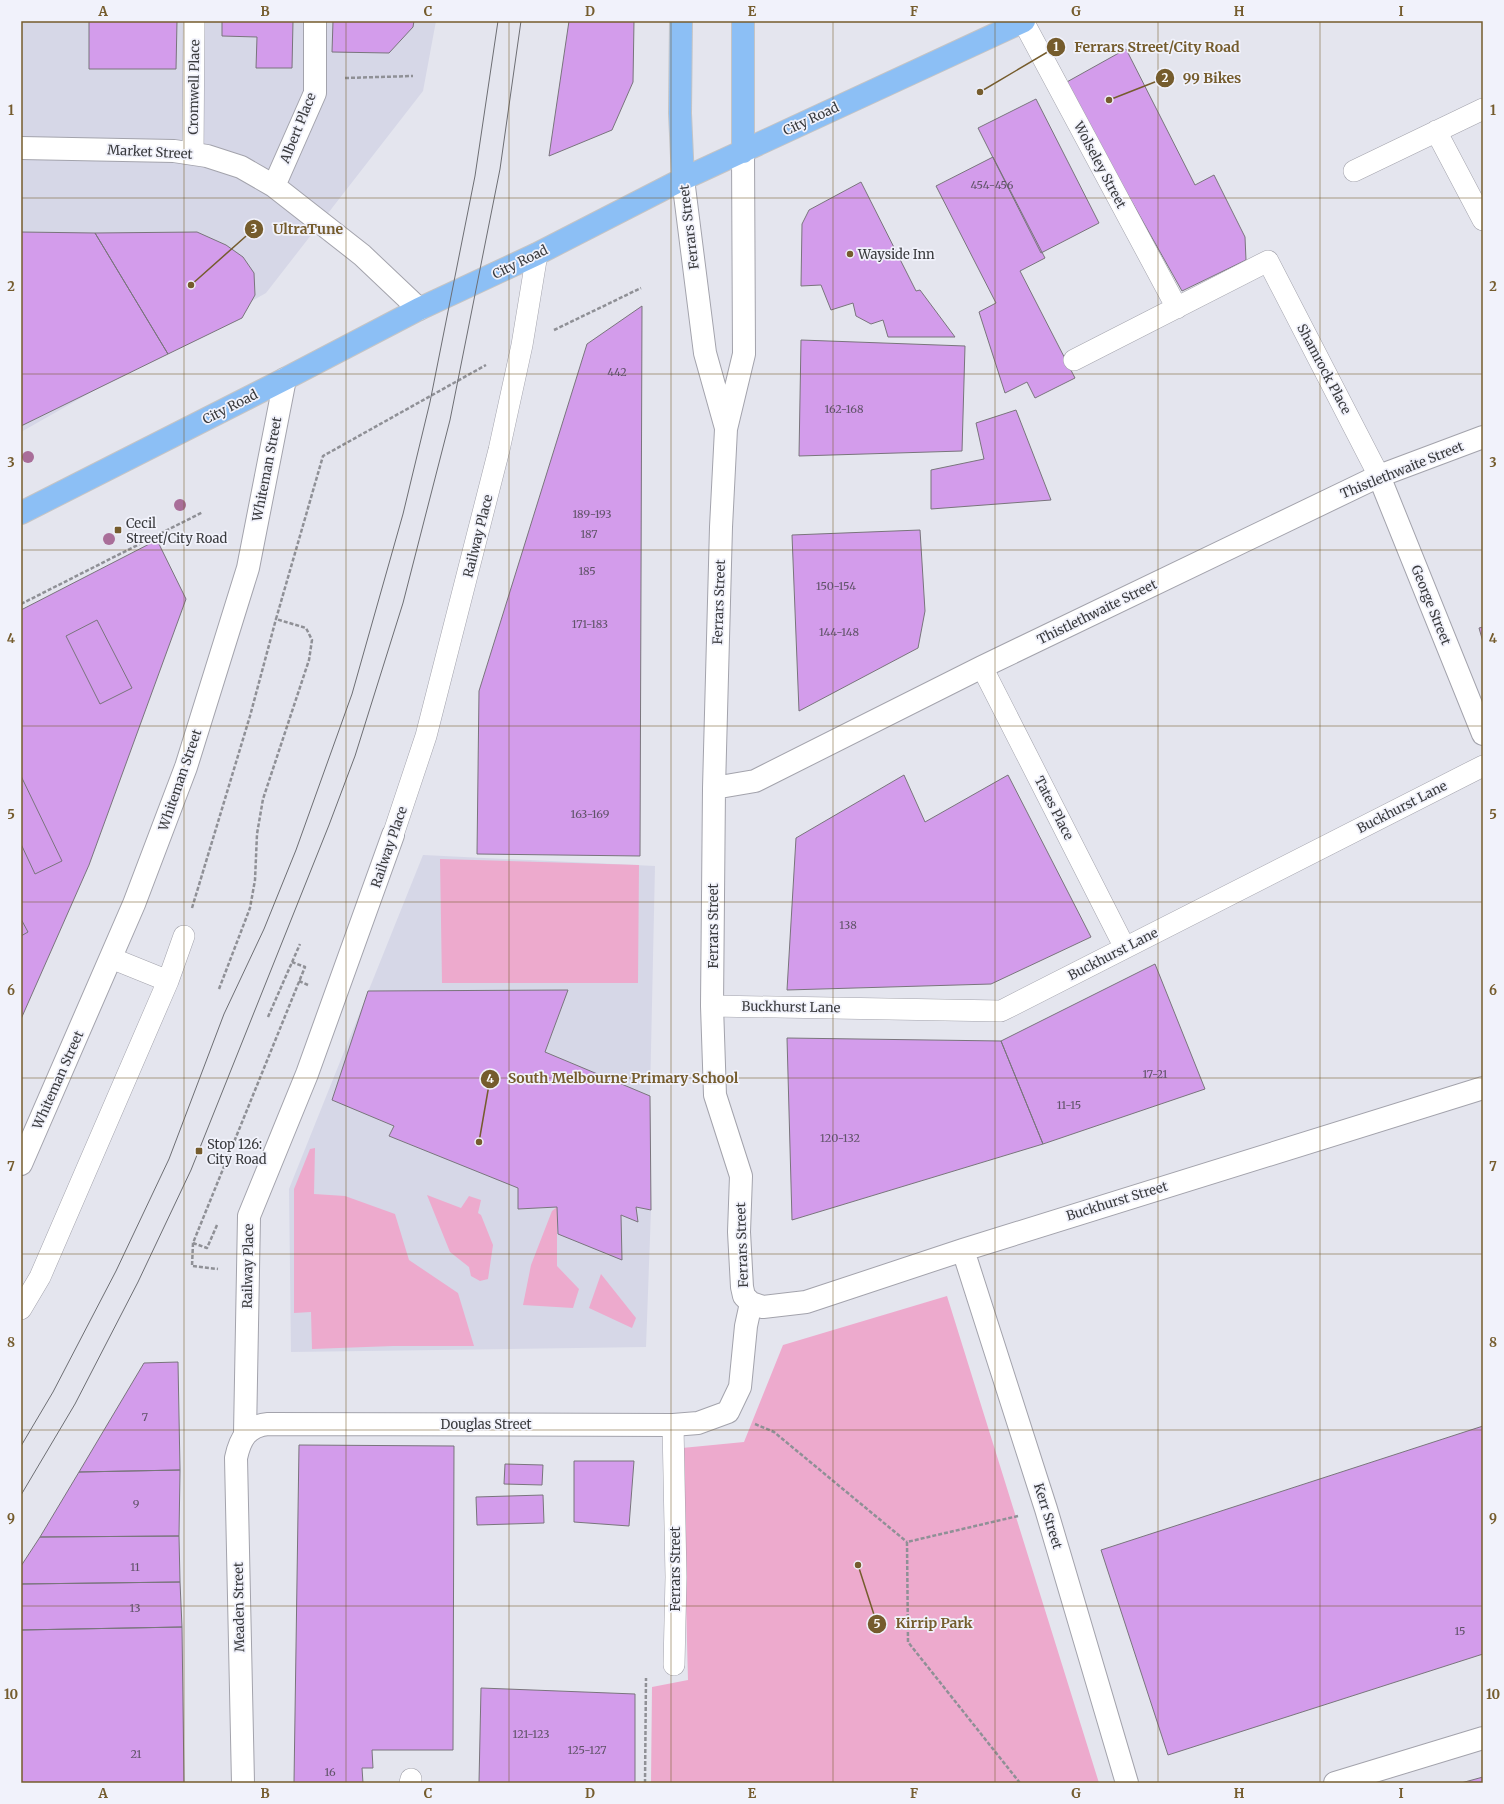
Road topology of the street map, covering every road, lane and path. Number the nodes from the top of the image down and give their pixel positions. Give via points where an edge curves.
1 (194, 21) edge
2 (315, 21) edge
3 (681, 21) edge
4 (743, 21) edge
5 (1023, 21) edge
6 (413, 76) dead end
7 (338, 78) dead end
8 (1483, 109) edge
9 (1436, 131) junction
10 (21, 148) edge
11 (743, 152) junction
12 (193, 154) junction
13 (1354, 171) dead end
14 (683, 179) junction
15 (274, 186) junction
16 (1483, 220) edge
17 (537, 254) junction
18 (641, 288) dead end
19 (1176, 308) junction
20 (420, 309) junction
21 (522, 345) junction
22 (1074, 360) dead end
23 (285, 379) junction
24 (726, 429) junction
25 (1483, 437) edge
26 (1379, 476) junction
27 (203, 512) dead end
28 (21, 513) edge
29 (21, 604) edge
30 (276, 619) junction
31 (982, 667) junction
32 (1483, 734) edge
33 (1483, 766) edge
34 (714, 788) junction
35 (393, 835) joint
36 (184, 936) joint
37 (300, 944) dead end
38 (1125, 948) junction
39 (111, 958) junction
40 (292, 962) junction
41 (168, 981) junction
42 (219, 989) dead end
43 (712, 1006) junction
44 (268, 1017) dead end
45 (1483, 1088) edge
46 (21, 1164) edge
47 (220, 1219) dead end
48 (193, 1243) junction
49 (963, 1250) junction
50 (192, 1266) dead end
51 (751, 1304) junction
52 (21, 1309) edge
53 (728, 1412) junction
54 (673, 1425) junction
55 (245, 1434) junction
56 (1046, 1509) junction
57 (907, 1542) junction
58 (674, 1665) dead end
59 (1483, 1738) edge
60 (243, 1783) edge
61 (1020, 1783) edge
62 (1127, 1783) edge
63 (1335, 1783) edge

1 - 12 lane, Cromwell Place
2 - 15 street, Albert Place via 314,93
3 - 14 main road, Ferrars Street via 680,113
4 - 11 main road, Ferrars Street
5 - 11 main road, City Road
5 - 19 lane, Wolseley Street
6 - 7 path
8 - 9 lane
9 - 13 lane
9 - 16 lane
10 - 12 street, Market Street via 174,151
11 - 14 main road, City Road
11 - 24 street, Ferrars Street via 744,354
12 - 15 street, Market Street via 241,167
14 - 17 main road, City Road
14 - 24 street, Ferrars Street via 705,353
15 - 20 street, Market Street via 362,255
17 - 20 main road, City Road
17 - 21 lane, Railway Place
18 - 21 path
19 - 22 lane
19 - 26 lane, Shamrock Place via 1268,261
20 - 23 main road, City Road
21 - 30 path via 323,456
21 - 35 lane, Railway Place via 500,450 426,736
23 - 28 main road, City Road
23 - 39 street, Whiteman Street via 248,568 186,768
24 - 34 street, Ferrars Street
25 - 26 street, Thistlethwaite Street
26 - 31 street, Thistlethwaite Street
26 - 32 street, George Street
27 - 29 path
30 - 36 path via 250,716
30 - 42 path via 306,628 312,640 309,660 263,799 250,908
31 - 34 street, Thistlethwaite Street via 755,781
31 - 38 lane, Tates Place
33 - 38 lane, Buckhurst Lane
34 - 43 street, Ferrars Street
35 - 55 street, Railway Place via 307,1074 249,1216
36 - 41 lane
37 - 40 path
38 - 43 lane, Buckhurst Lane via 1001,1011
39 - 41 lane
39 - 46 street, Whiteman Street
40 - 44 path
40 - 48 path via 306,967
41 - 52 lane via 40,1277
43 - 51 street, Ferrars Street via 715,1095 741,1176 739,1232 742,1287 744,1296
45 - 49 street, Buckhurst Street
47 - 48 path via 207,1248
48 - 50 path
49 - 51 street, Buckhurst Street via 806,1302 762,1307
49 - 56 street, Kerr Street
51 - 53 street, Ferrars Street via 746,1326 740,1387
53 - 54 street, Douglas Street via 698,1423
53 - 57 path via 774,1432
54 - 55 street, Douglas Street via 268,1424 254,1426
54 - 58 lane, Ferrars Street via 676,1577
55 - 60 street, Meaden Street via 236,1458
56 - 57 path
56 - 62 street, Kerr Street
57 - 61 path via 908,1642
59 - 63 street

